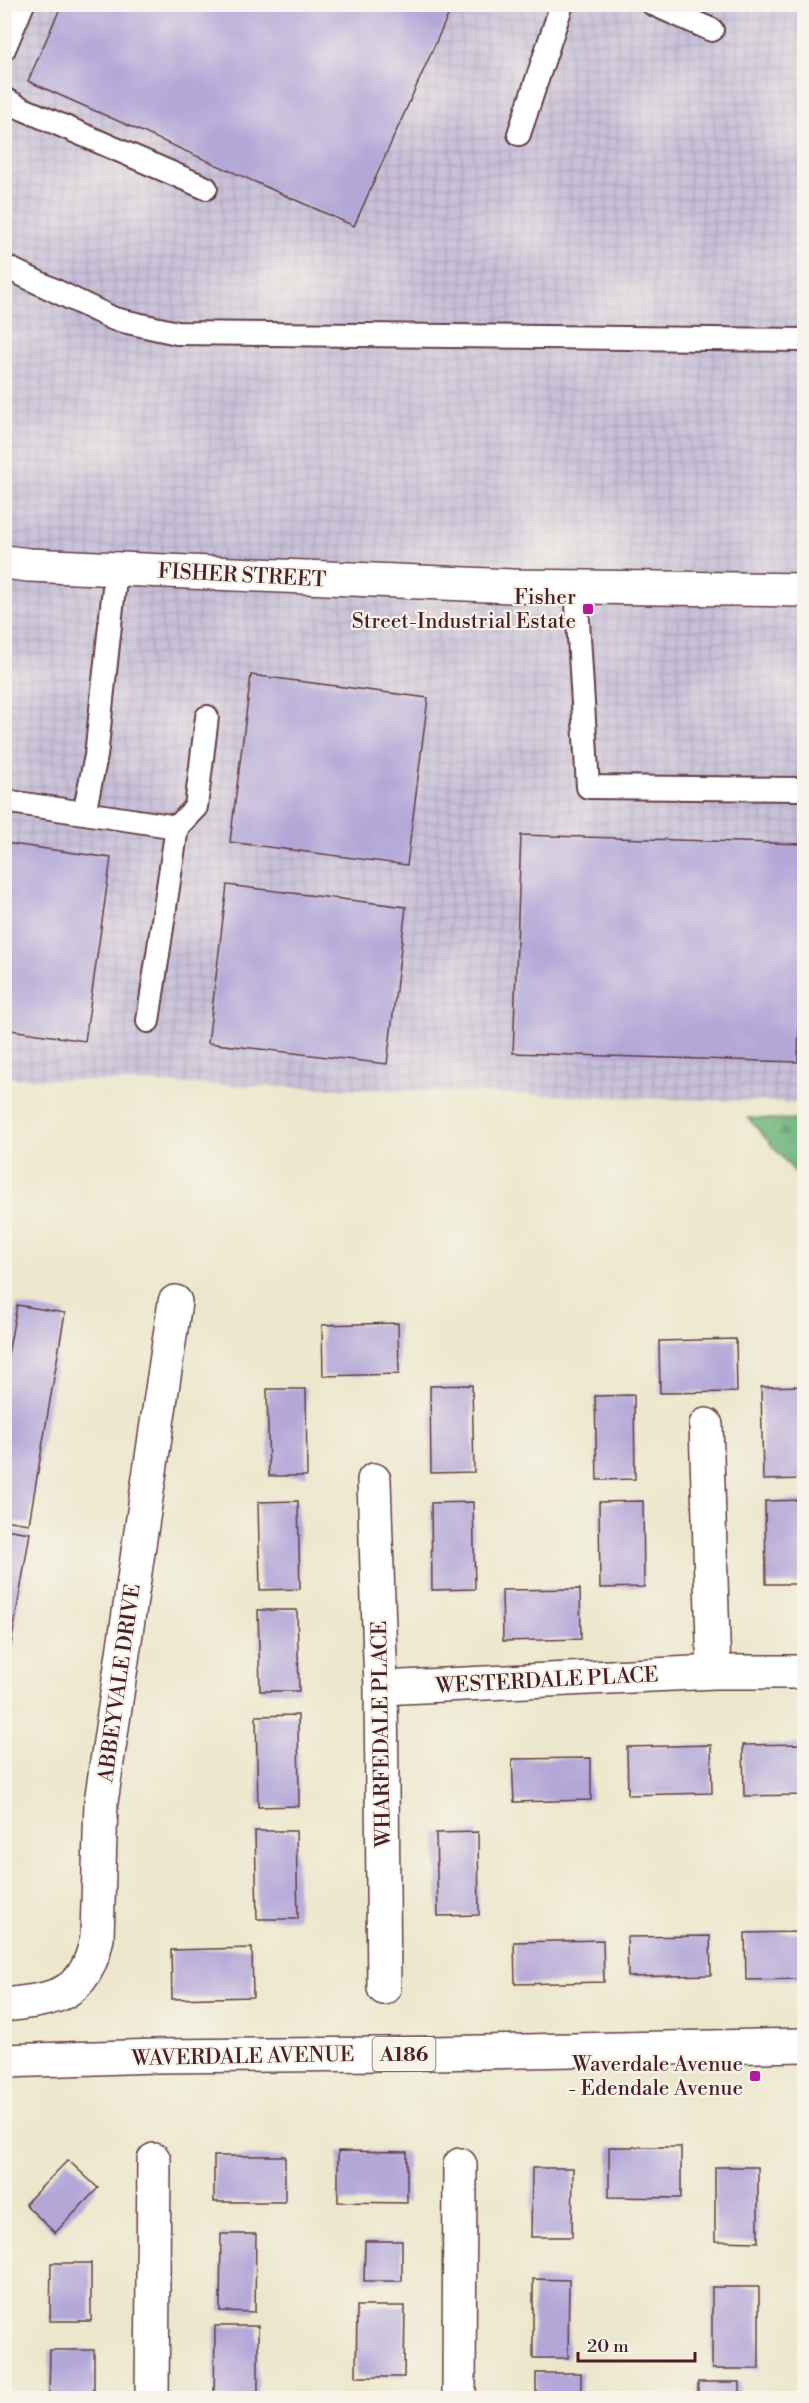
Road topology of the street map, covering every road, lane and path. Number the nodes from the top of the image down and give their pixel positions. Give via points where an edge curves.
1 (23, 4) edge
2 (562, 4) edge
3 (653, 4) edge
4 (712, 30) dead end
5 (4, 50) edge
6 (4, 99) edge
7 (519, 134) dead end
8 (206, 188) dead end
9 (4, 266) edge
10 (804, 340) edge
11 (4, 562) edge
12 (116, 569) junction
13 (576, 587) junction
14 (804, 590) edge
15 (207, 717) dead end
16 (797, 789) dead end
17 (4, 801) edge
18 (84, 813) junction
19 (177, 827) junction
20 (148, 1021) dead end
21 (175, 1302) dead end
22 (706, 1425) dead end
23 (374, 1480) dead end
24 (714, 1672) junction
25 (804, 1672) edge
26 (381, 1688) junction
27 (384, 1988) dead end
28 (4, 2005) edge
29 (804, 2045) edge
30 (4, 2061) edge
31 (154, 2160) dead end
32 (460, 2165) dead end
33 (152, 2398) edge
34 (459, 2398) edge

1 - 5 lane
2 - 7 lane
3 - 4 lane
6 - 8 lane
9 - 10 lane via 114,319 177,333
11 - 12 street, FISHER STREET
12 - 13 street, FISHER STREET
12 - 18 lane via 96,756
13 - 14 street, FISHER STREET
13 - 16 lane via 588,787
15 - 19 lane via 196,807
17 - 18 lane
18 - 19 lane
19 - 20 lane
21 - 28 street, ABBEYVALE DRIVE via 101,1803 97,1938 92,1960 83,1977 68,1991 46,2000
22 - 24 street
23 - 26 street, WHARFEDALE PLACE
24 - 25 street, WESTERDALE PLACE
24 - 26 street, WESTERDALE PLACE
26 - 27 street, WHARFEDALE PLACE
29 - 30 street, WAVERDALE AVENUE / A186
31 - 33 street
32 - 34 street

